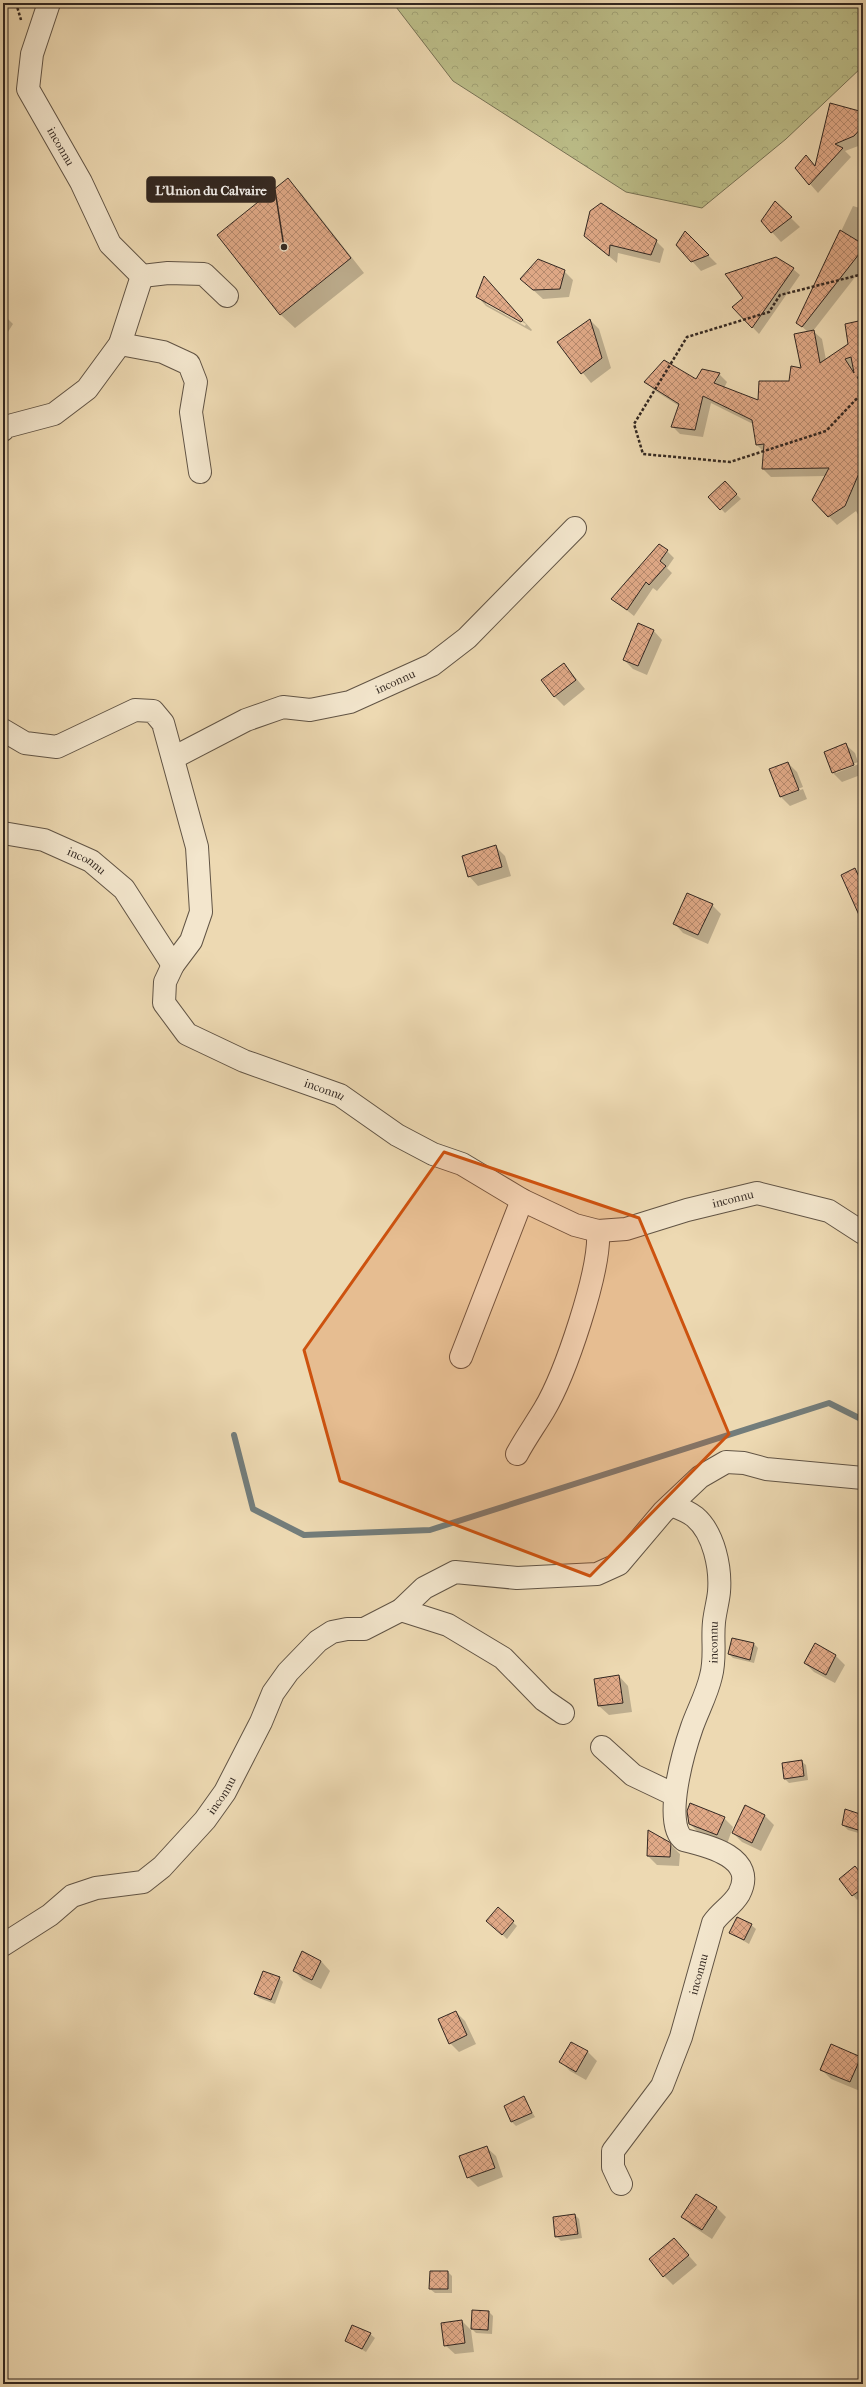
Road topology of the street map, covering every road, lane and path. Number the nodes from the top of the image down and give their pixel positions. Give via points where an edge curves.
1 (49, 3) edge
2 (863, 274) edge
3 (142, 276) junction
4 (227, 296) dead end
5 (120, 344) junction
6 (863, 392) edge
7 (3, 430) edge
8 (200, 472) dead end
9 (575, 528) dead end
10 (3, 730) edge
11 (173, 758) junction
12 (3, 833) edge
13 (173, 965) junction
14 (522, 1200) junction
15 (598, 1230) junction
16 (863, 1233) edge
17 (461, 1357) dead end
18 (517, 1454) dead end
19 (863, 1478) edge
20 (671, 1504) junction
21 (401, 1610) junction
22 (563, 1713) dead end
23 (602, 1747) dead end
24 (675, 1795) junction
25 (3, 1946) edge
26 (621, 2184) dead end

1 - 3 street, inconnu via 32,54 28,89 80,182 110,244
2 - 6 path via 780,295 769,312 687,337 634,424 643,454 730,462 826,431
3 - 4 street via 168,273 204,274
3 - 5 street
5 - 7 street via 87,389 54,414 5,427
5 - 8 street via 163,352 189,364 196,382 191,412
9 - 11 street, inconnu via 468,638 432,665 350,702 310,710 283,708 246,720
10 - 11 street, inconnu via 25,743 57,748 135,710 153,711 163,723
11 - 13 street, inconnu via 197,847 202,912 191,941
12 - 13 street, inconnu via 44,840 91,861 124,889
13 - 14 street, inconnu via 165,982 164,1003 187,1034 244,1062 340,1095 396,1135 433,1154 462,1164
14 - 15 street, inconnu via 574,1225
14 - 17 street
15 - 16 street, inconnu via 626,1229 687,1210 757,1193 829,1211
15 - 18 street via 599,1245 579,1326 544,1410
19 - 20 street, inconnu via 766,1469 744,1463 726,1462 700,1477
20 - 21 street, inconnu via 619,1564 597,1574 517,1578 455,1572 424,1588
20 - 24 street, inconnu via 694,1516 708,1532 715,1550 719,1590 711,1678 692,1728
21 - 22 street via 448,1625 503,1658 544,1700
21 - 25 street, inconnu via 364,1629 332,1632 318,1641 288,1672 273,1693 225,1792 205,1820 162,1867 143,1882 96,1888 72,1896 50,1915
23 - 24 street via 633,1775
24 - 26 street, inconnu via 674,1824 679,1836 724,1853 735,1860 742,1869 742,1883 739,1894 718,1914 713,1923 685,2024 662,2086 613,2151 613,2167

